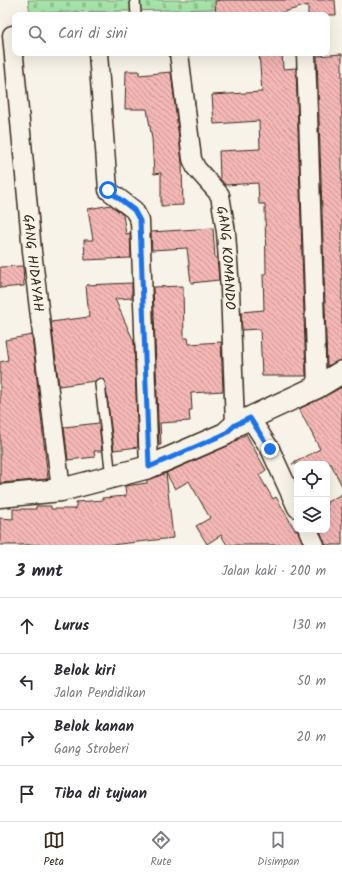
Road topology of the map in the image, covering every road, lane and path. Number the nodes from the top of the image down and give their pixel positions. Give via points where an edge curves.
1 (134, 0) edge
2 (136, 12) edge
3 (9, 35) edge
4 (98, 56) edge
5 (179, 56) edge
6 (306, 56) edge
7 (342, 372) edge
8 (100, 384) dead end
9 (317, 387) junction
10 (243, 422) junction
11 (149, 467) junction
12 (111, 477) junction
13 (61, 490) junction
14 (0, 496) edge
15 (294, 501) edge

1 - 2 lane
3 - 13 street, GANG HIDAYAH
4 - 11 street via 108,190 134,210 140,221
5 - 10 street, GANG KOMANDO via 192,158 196,168 220,195 226,232
6 - 9 street
7 - 9 street
8 - 12 lane
9 - 10 street
10 - 11 street via 225,434
10 - 15 street via 270,449
11 - 12 street
12 - 13 street
13 - 14 street

